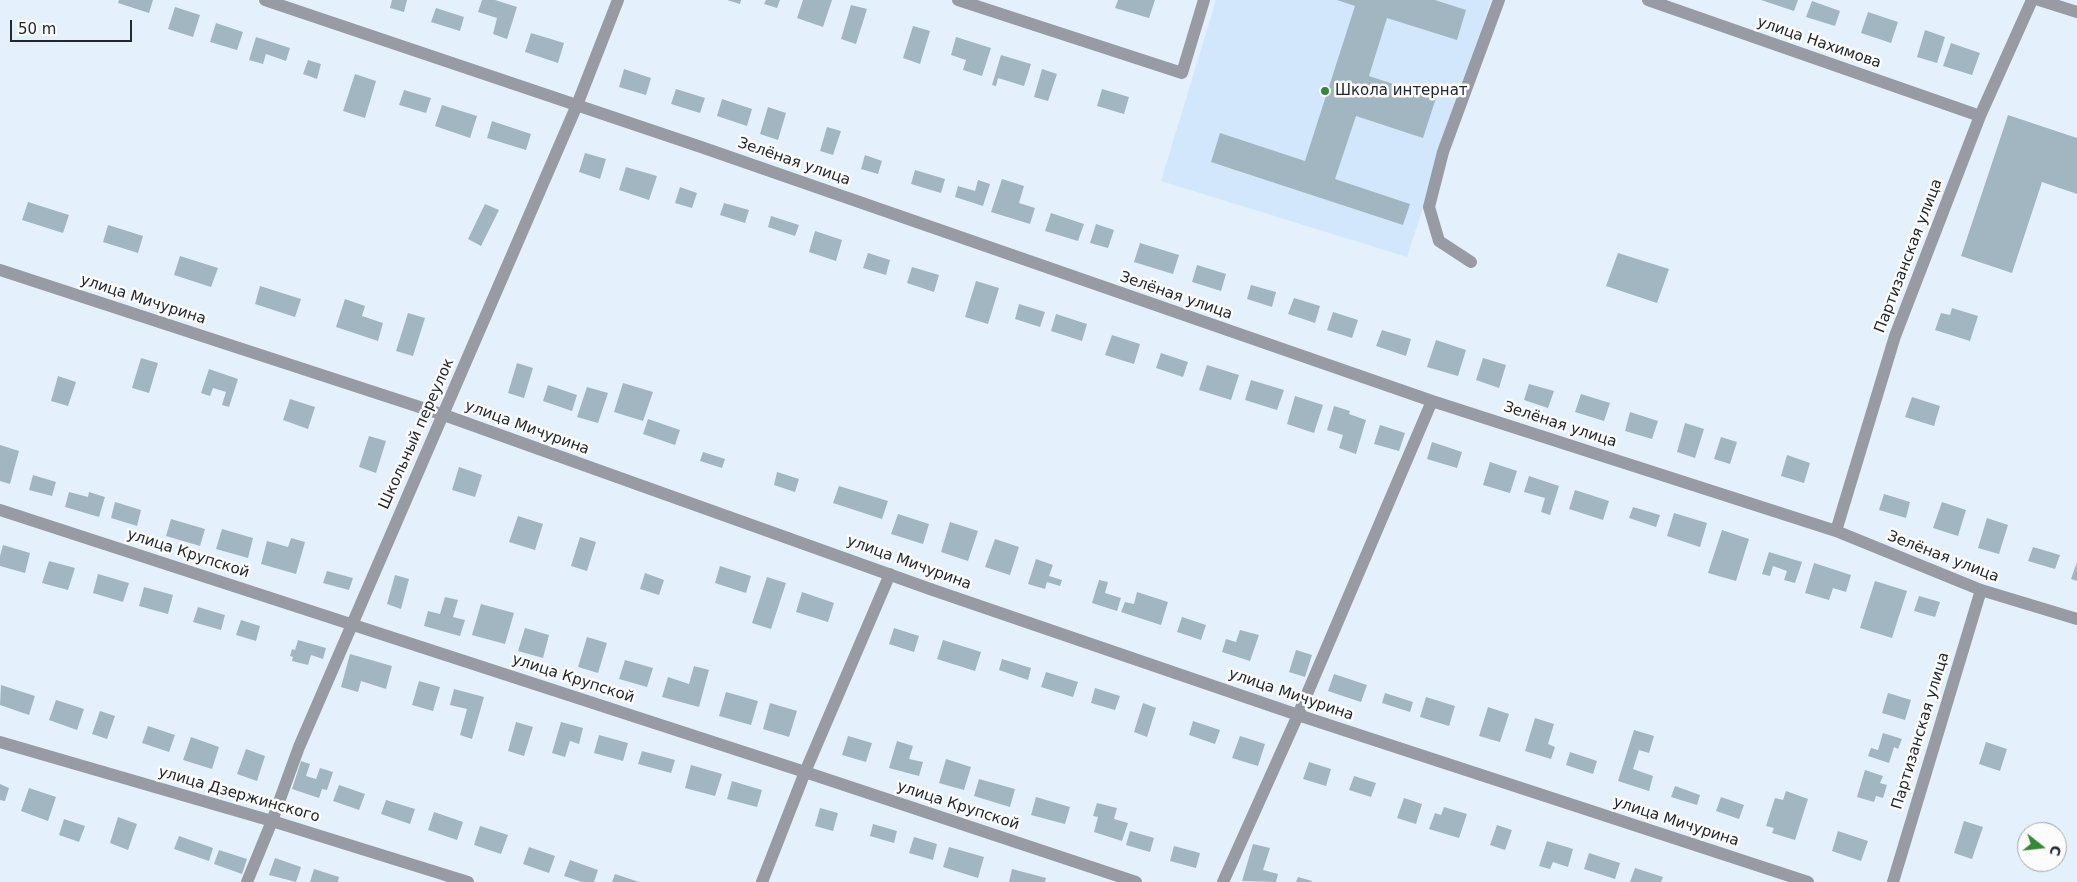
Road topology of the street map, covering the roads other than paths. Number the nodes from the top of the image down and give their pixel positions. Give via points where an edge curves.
1 (265, 0) edge
2 (618, 0) edge
3 (958, 0) edge
4 (1204, 0) edge
5 (1499, 0) edge
6 (1648, 0) edge
7 (2032, 0) edge
8 (2039, 0) edge
9 (2077, 12) edge
10 (577, 105) junction
11 (1980, 116) junction
12 (1471, 262) dead end
13 (0, 270) edge
14 (1432, 401) junction
15 (444, 415) junction
16 (0, 510) edge
17 (1836, 531) junction
18 (890, 574) junction
19 (1980, 590) junction
20 (2077, 619) edge
21 (352, 624) junction
22 (1298, 715) junction
23 (0, 742) edge
24 (805, 772) junction
25 (272, 821) junction
26 (247, 882) edge
27 (468, 882) edge
28 (762, 882) edge
29 (1136, 882) edge
30 (1223, 882) edge
31 (1808, 882) edge
32 (1893, 882) edge

1 - 10 street, Зелёная улица
2 - 10 street, Школьный переулок
3 - 4 street via 1182,73
5 - 12 street via 1444,152 1429,207 1439,241
6 - 11 street, улица Нахимова
7 - 11 street, Партизанская улица
8 - 9 street
10 - 14 street, Зелёная улица
10 - 15 street, Школьный переулок
11 - 17 street, Партизанская улица via 1896,336
13 - 15 street, улица Мичурина
14 - 17 street, Зелёная улица
14 - 22 street
15 - 18 street, улица Мичурина
15 - 21 street, Школьный переулок
16 - 21 street, улица Крупской
17 - 19 street, Зелёная улица
18 - 22 street, улица Мичурина
18 - 24 street
19 - 20 street, Зелёная улица
19 - 32 street, Партизанская улица
21 - 24 street, улица Крупской
21 - 25 street, Школьный переулок via 299,747
22 - 30 street
22 - 31 street, улица Мичурина
23 - 25 street, улица Дзержинского
24 - 28 street
24 - 29 street, улица Крупской
25 - 26 street, Школьный переулок
25 - 27 street, улица Дзержинского

